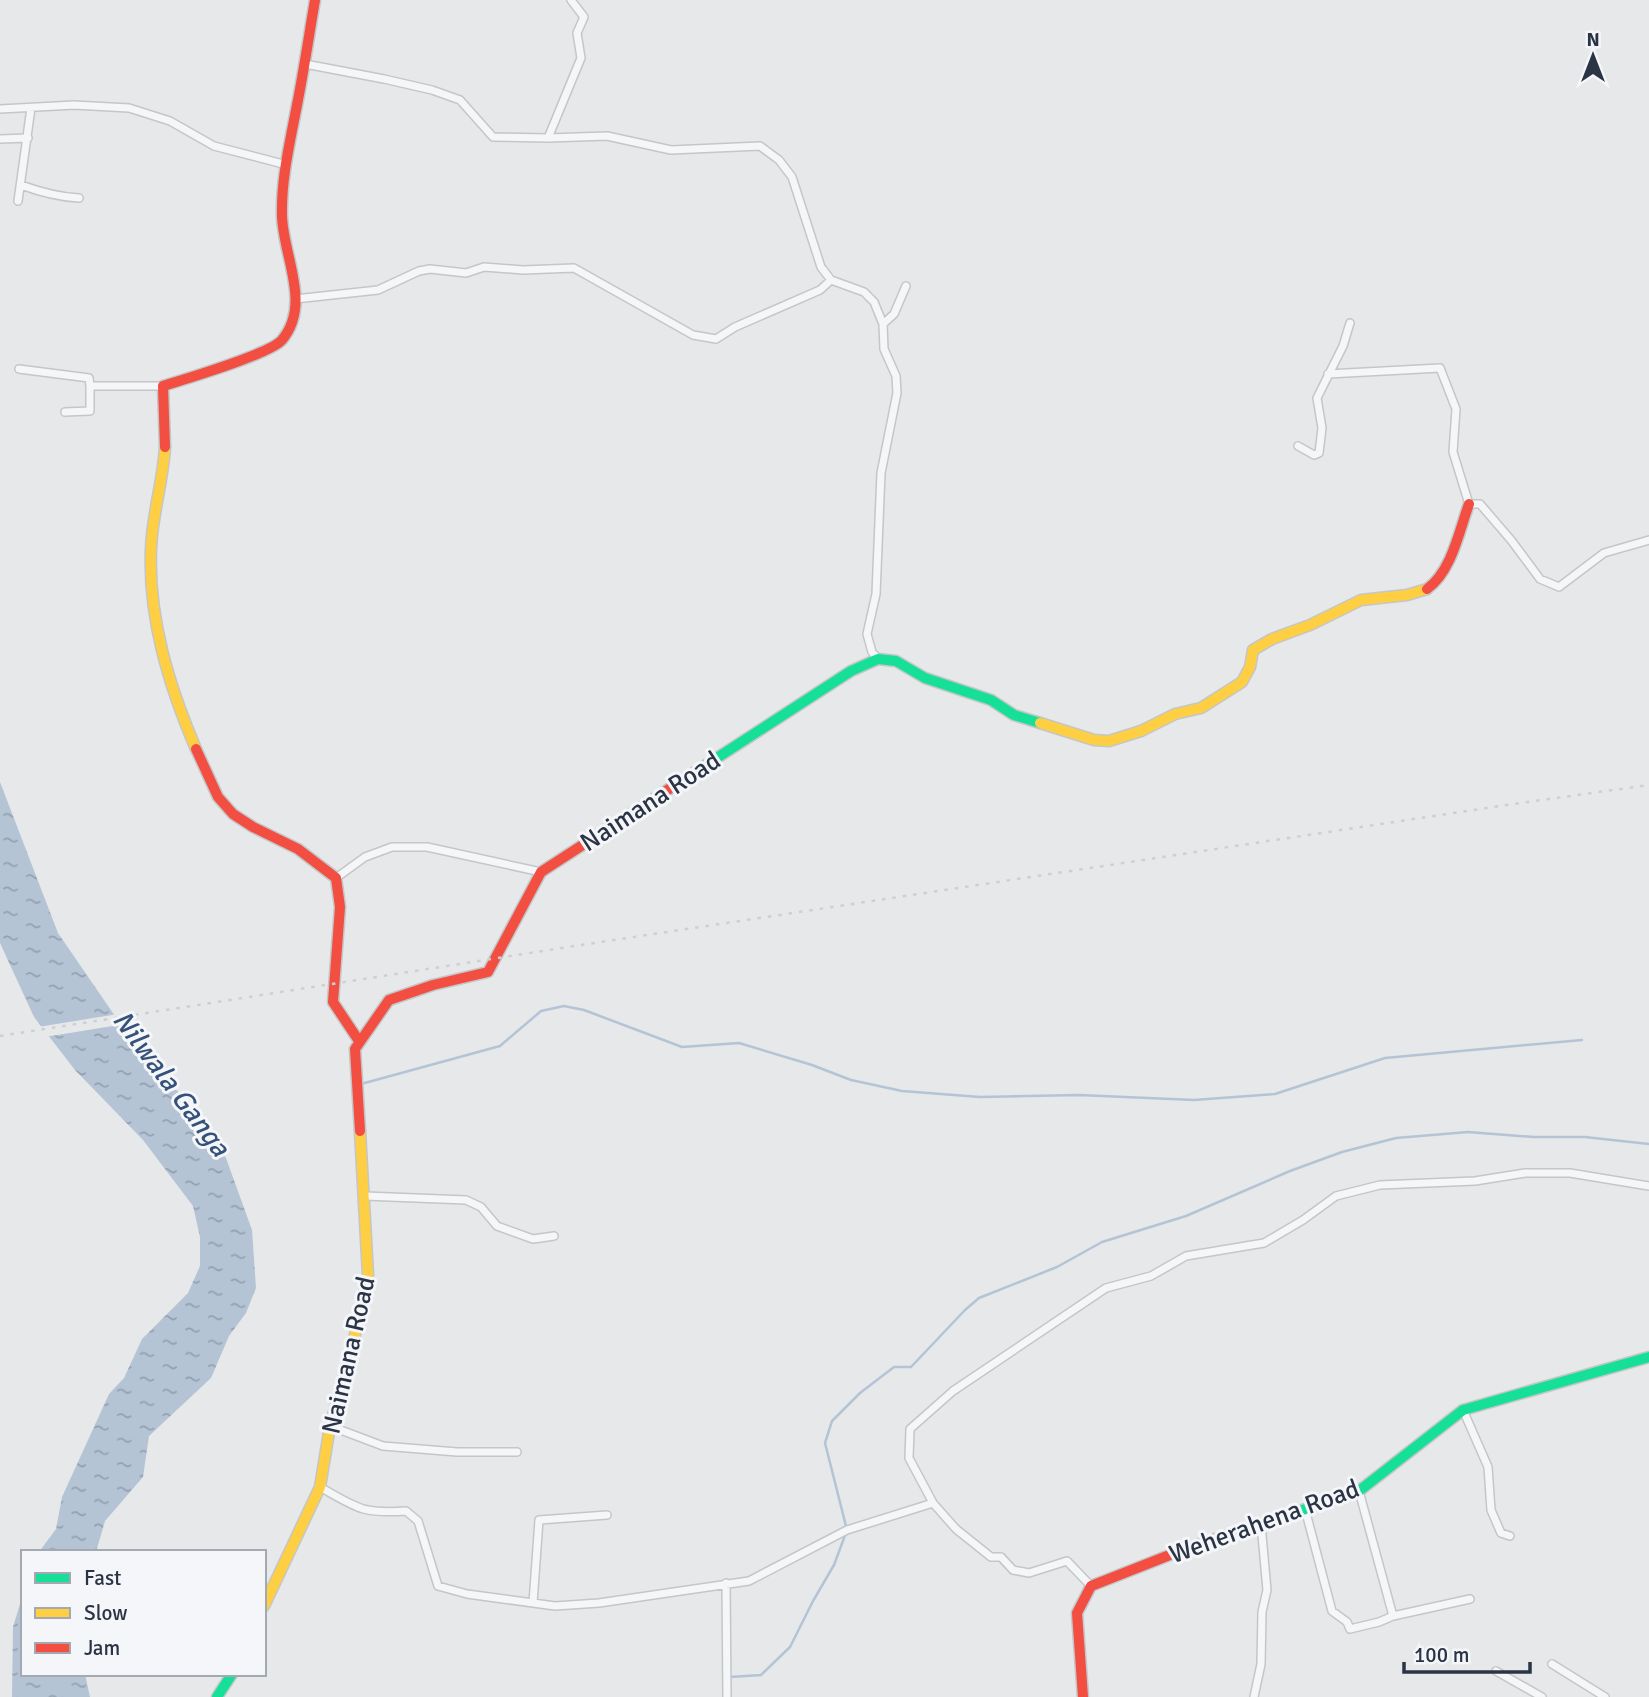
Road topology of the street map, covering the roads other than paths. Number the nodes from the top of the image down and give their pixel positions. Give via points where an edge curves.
1 (314, 0) edge
2 (571, 0) edge
3 (305, 64) junction
4 (31, 108) junction
5 (0, 110) edge
6 (27, 138) junction
7 (548, 138) junction
8 (0, 139) edge
9 (287, 165) junction
10 (21, 185) junction
11 (79, 198) dead end
12 (18, 201) dead end
13 (831, 280) junction
14 (906, 286) dead end
15 (295, 299) junction
16 (1350, 323) dead end
17 (883, 324) junction
18 (19, 369) dead end
19 (1328, 374) junction
20 (90, 386) junction
21 (163, 386) junction
22 (65, 412) dead end
23 (1298, 446) dead end
24 (1469, 504) junction
25 (1649, 540) edge
26 (878, 659) junction
27 (541, 872) junction
28 (336, 878) junction
29 (359, 1041) junction
30 (1649, 1186) edge
31 (365, 1196) junction
32 (554, 1236) dead end
33 (1649, 1357) edge
34 (1463, 1410) junction
35 (330, 1426) junction
36 (517, 1452) dead end
37 (320, 1487) junction
38 (1359, 1491) junction
39 (933, 1503) junction
40 (1305, 1509) junction
41 (607, 1515) dead end
42 (1261, 1524) junction
43 (1510, 1535) dead end
44 (726, 1583) junction
45 (1091, 1586) junction
46 (1471, 1600) dead end
47 (266, 1601) edge
48 (533, 1603) junction
49 (1393, 1616) junction
50 (1552, 1664) dead end
51 (1496, 1671) dead end
52 (231, 1676) edge
53 (217, 1697) edge
54 (727, 1697) edge
55 (1083, 1697) edge
56 (1254, 1697) edge
57 (1542, 1697) edge
58 (1605, 1697) edge

1 - 3 street
2 - 7 street via 584,18 577,33 581,58
3 - 7 street via 460,100 493,137
3 - 9 street
4 - 5 street
4 - 6 street
4 - 9 street via 129,108 170,121 214,145
6 - 8 street
6 - 10 street
7 - 13 street via 607,136 671,150 760,146 792,177 821,268
9 - 15 street via 282,219
10 - 11 street
10 - 12 street
13 - 15 street via 820,290 716,339 692,335 574,268 484,267 466,274 430,269 378,290
13 - 17 street via 864,292
14 - 17 street via 894,314
15 - 21 street via 292,323 280,343
16 - 19 street
17 - 26 street via 884,349 896,376 897,393 881,473 876,594 867,634
18 - 20 street via 89,378
19 - 23 street via 1317,398 1322,428 1319,453
19 - 24 street via 1440,368 1456,409 1453,452
20 - 21 street
20 - 22 street via 90,411
21 - 28 street via 164,453 151,573 166,669 193,743 226,809 306,854
24 - 25 street via 1480,504 1540,579 1559,587 1604,553
24 - 26 street via 1442,572 1429,587 1363,600 1304,628 1271,637 1253,650 1242,682 1201,708 1109,741 1014,715 991,700 925,678 896,661
26 - 27 street, Naimana Road via 851,671
27 - 28 street via 427,847 392,847 365,857
27 - 29 street, Naimana Road via 488,972 389,1000
28 - 29 street via 340,906 333,1002
29 - 31 street, Naimana Road via 355,1049
30 - 39 street via 1570,1173 1380,1185 1336,1196 1264,1243 1186,1256 1151,1276 1106,1288 953,1391 910,1429 909,1458
31 - 32 street via 466,1200 481,1208 497,1226 533,1239
31 - 35 street, Naimana Road via 368,1275
33 - 34 street, Weherahena Road
34 - 38 street, Weherahena Road
34 - 43 street via 1488,1466 1490,1510 1501,1533
35 - 36 street via 383,1446
35 - 37 street, Naimana Road
37 - 47 street, Naimana Road
37 - 48 street via 360,1510 406,1511 418,1521 438,1586
38 - 40 street, Weherahena Road
38 - 49 street
39 - 44 street via 847,1530 749,1581
39 - 45 street via 956,1529 991,1557 1001,1557 1013,1570 1030,1573 1067,1561
40 - 42 street, Weherahena Road
40 - 49 street via 1332,1611 1350,1629
41 - 48 street via 539,1520
42 - 45 street, Weherahena Road
42 - 56 street via 1267,1590
44 - 48 street via 599,1603
44 - 54 street
45 - 55 street via 1077,1613
46 - 49 street
50 - 58 street
51 - 57 street
52 - 53 street

